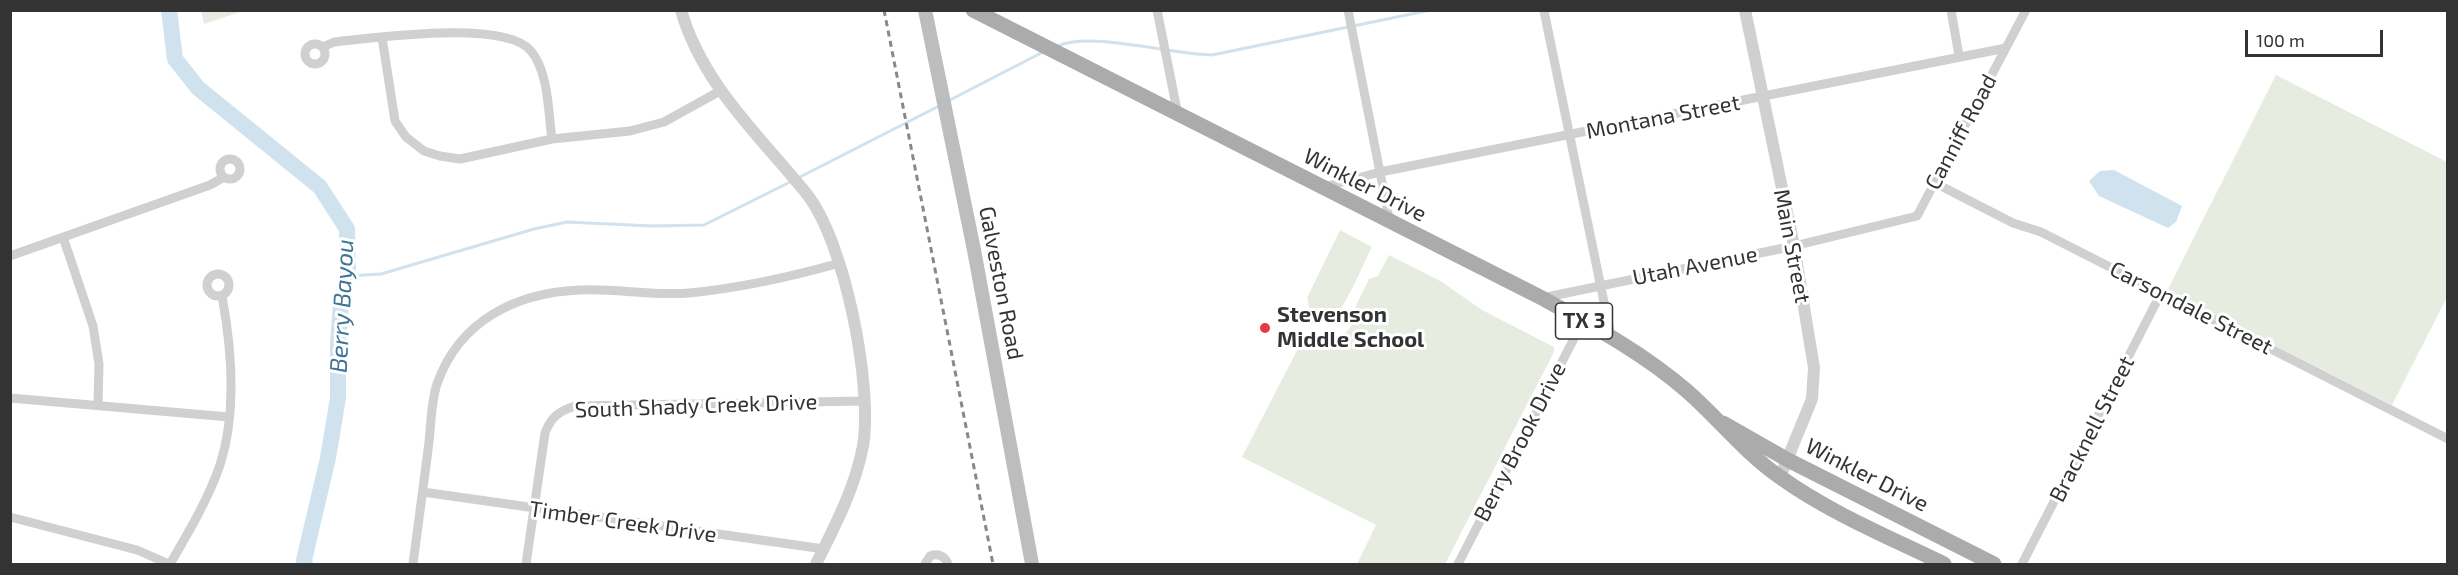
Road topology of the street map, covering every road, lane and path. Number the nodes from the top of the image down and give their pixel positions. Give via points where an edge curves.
1 (681, 10) edge
2 (924, 10) edge
3 (973, 10) edge
4 (1157, 10) edge
5 (1745, 10) edge
6 (1951, 10) edge
7 (2026, 10) edge
8 (1544, 11) edge
9 (1349, 13) edge
10 (382, 37) junction
11 (323, 47) dead end
12 (2006, 48) junction
13 (1959, 56) junction
14 (720, 91) junction
15 (1762, 98) junction
16 (1178, 114) junction
17 (1571, 135) junction
18 (552, 139) junction
19 (1380, 172) junction
20 (224, 177) dead end
21 (1934, 182) junction
22 (1321, 188) junction
23 (1917, 216) joint
24 (1390, 222) junction
25 (63, 237) junction
26 (1794, 246) junction
27 (10, 256) edge
28 (840, 263) junction
29 (1600, 285) junction
30 (2161, 292) junction
31 (222, 296) dead end
32 (1542, 298) junction
33 (1583, 321) junction
34 (1611, 336) junction
35 (10, 398) edge
36 (865, 401) junction
37 (98, 405) junction
38 (229, 417) junction
39 (1722, 422) junction
40 (2448, 439) edge
41 (1788, 460) junction
42 (1780, 477) junction
43 (423, 492) junction
44 (533, 510) junction
45 (10, 517) edge
46 (824, 549) junction
47 (169, 564) edge
48 (413, 564) edge
49 (526, 564) edge
50 (816, 564) edge
51 (925, 564) edge
52 (948, 564) edge
53 (1032, 564) edge
54 (1458, 564) edge
55 (1944, 564) edge
56 (1994, 564) edge
57 (2022, 564) edge

1 - 14 street via 700,59
2 - 53 main road, Galveston Road
3 - 16 main road, Winkler Drive / TX 3
4 - 16 street
5 - 15 street, Main Street
6 - 13 street
7 - 12 street, Canniff Road
8 - 17 street
9 - 19 street
10 - 11 street via 334,42
10 - 18 street via 504,35 523,44 531,51 542,75
10 - 18 street via 395,120 406,137 424,151 460,159
12 - 13 street, Montana Street
12 - 21 street, Canniff Road
13 - 15 street, Montana Street
14 - 18 street via 664,123 630,131
14 - 28 street via 808,195 823,219
15 - 17 street, Montana Street
15 - 26 street, Main Street
16 - 22 main road, Winkler Drive / TX 3
17 - 19 street, Montana Street
17 - 29 street
19 - 22 street, Montana Street
19 - 24 street
20 - 25 street
21 - 23 street, Canniff Road
21 - 30 street, Carsondale Street
22 - 24 main road, Winkler Drive / TX 3
23 - 26 street, Utah Avenue
24 - 32 main road, Winkler Drive / TX 3
25 - 27 street
25 - 37 street via 93,326 99,364
26 - 29 street, Utah Avenue
26 - 41 street, Main Street via 1814,385
28 - 36 street
28 - 43 street via 784,279 695,292 559,292 492,313 461,338 436,386
29 - 32 street, Utah Avenue
29 - 34 street
30 - 40 street, Carsondale Street
30 - 57 street, Bracknell Street
31 - 38 street via 231,366
32 - 33 main road, Winkler Drive / TX 3
33 - 34 main road, Winkler Drive / TX 3
33 - 54 street, Berry Brook Drive
34 - 39 main road, Winkler Drive / TX 3
35 - 37 street
36 - 44 street, South Shady Creek Drive via 575,406 562,410 548,423 545,433
36 - 46 street via 858,466
37 - 38 street
38 - 47 street via 220,465
39 - 41 main road, Winkler Drive / TX 3
39 - 42 main road, Winkler Drive / TX 3 via 1736,442
41 - 42 street, Main Street
41 - 56 main road, Winkler Drive / TX 3
42 - 55 main road, Winkler Drive / TX 3 via 1816,500
43 - 44 street, Timber Creek Drive
43 - 48 street
44 - 46 street, Timber Creek Drive
44 - 49 street
45 - 47 street via 137,550
46 - 50 street
51 - 52 street via 930,556 938,555

